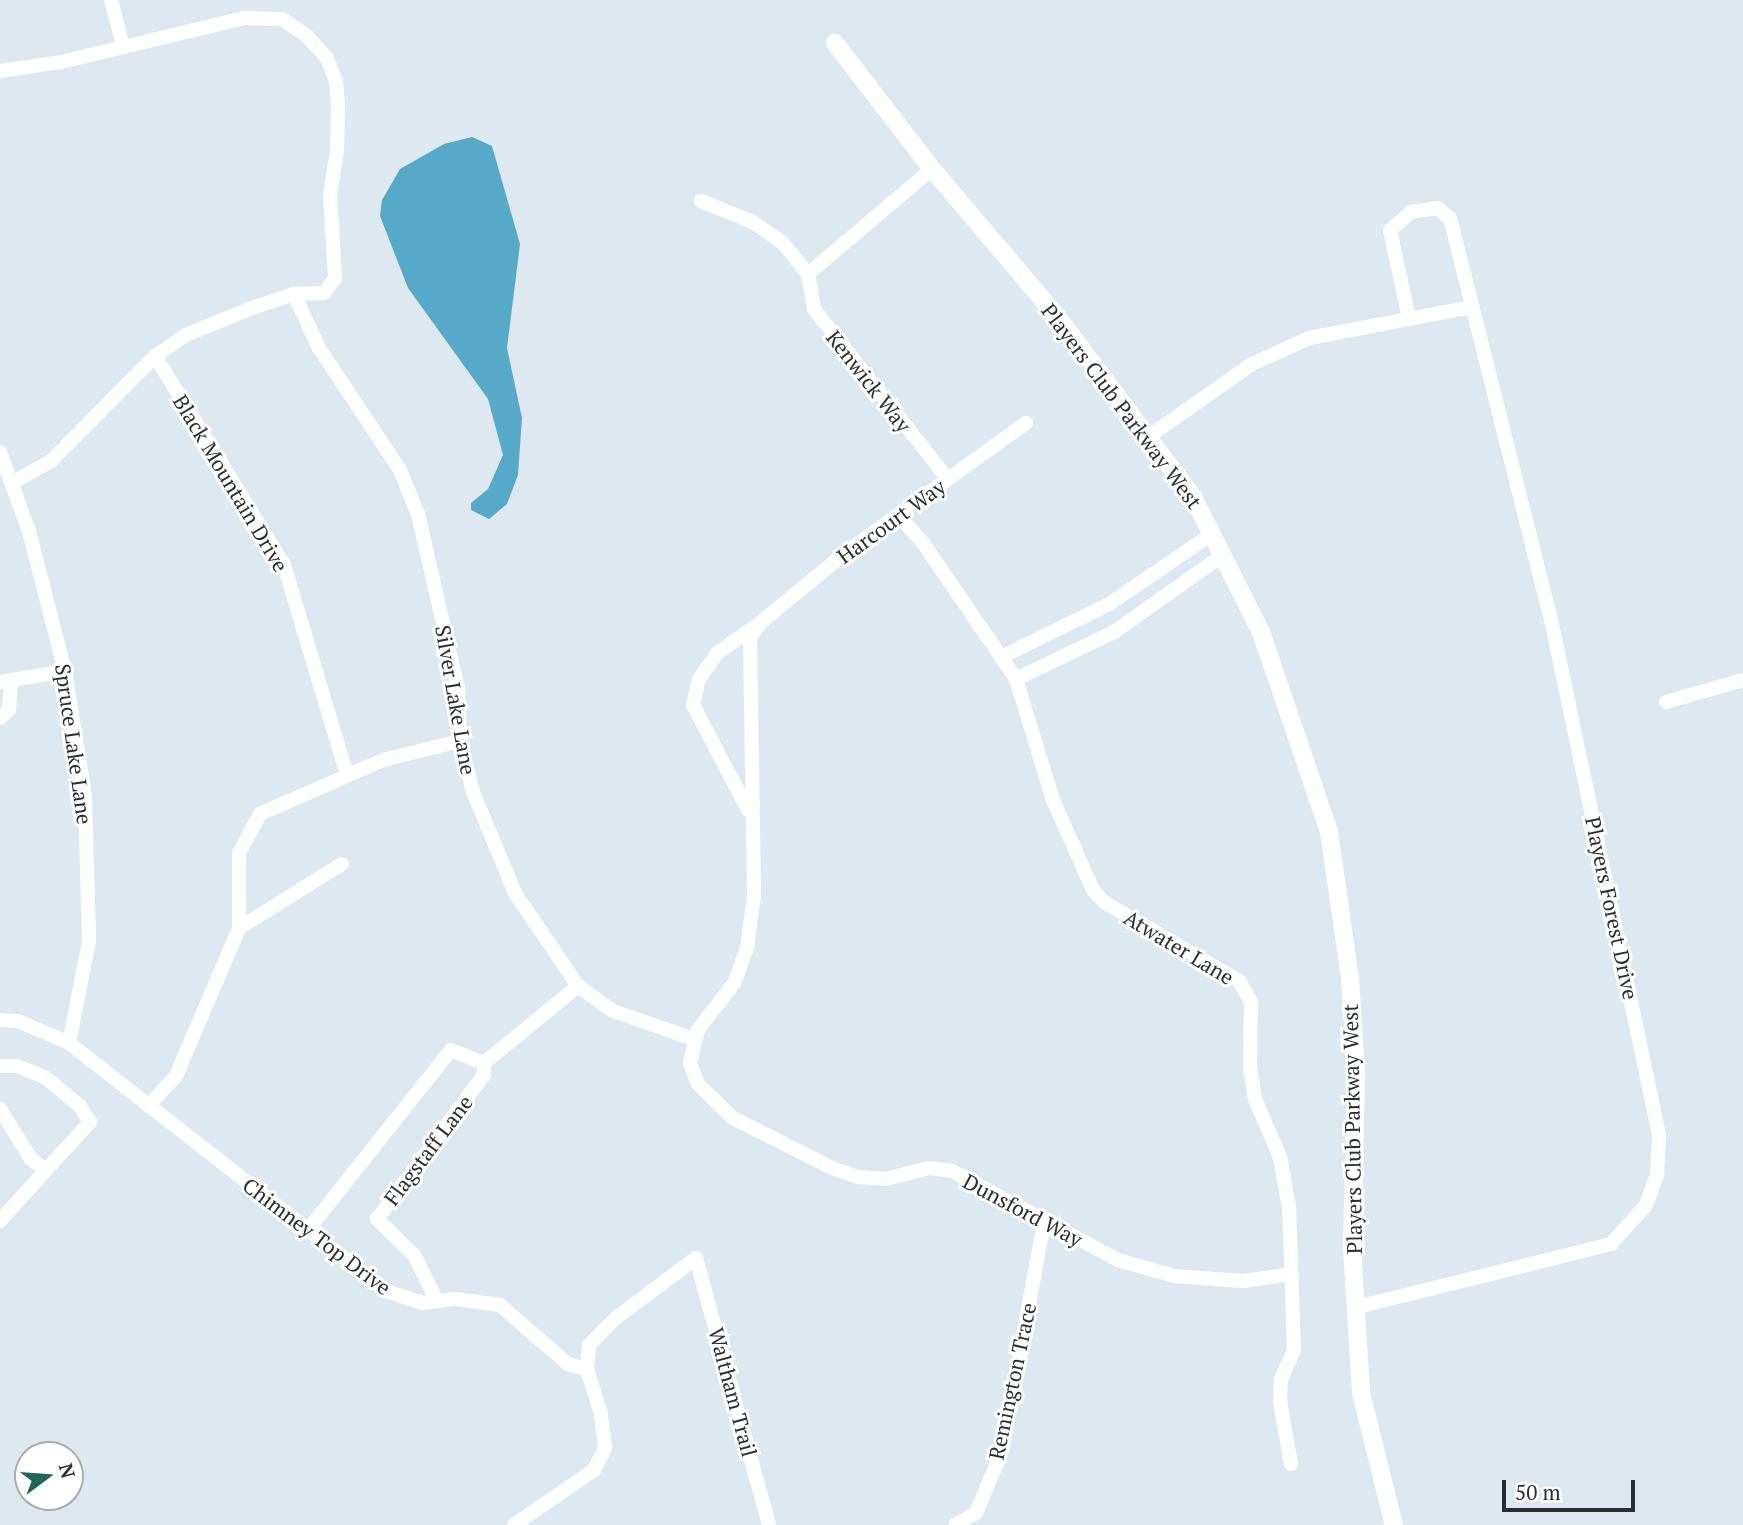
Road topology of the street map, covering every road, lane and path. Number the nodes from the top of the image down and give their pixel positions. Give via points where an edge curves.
1 (111, 0) edge
2 (835, 43) dead end
3 (123, 46) junction
4 (0, 71) edge
5 (932, 169) junction
6 (701, 201) dead end
7 (808, 274) junction
8 (294, 295) junction
9 (1471, 307) junction
10 (1409, 319) junction
11 (155, 356) junction
12 (1026, 423) dead end
13 (1148, 437) junction
14 (0, 452) edge
15 (948, 479) junction
16 (12, 483) junction
17 (898, 515) junction
18 (1212, 534) junction
19 (1223, 555) junction
20 (1121, 596) junction
21 (1136, 618) junction
22 (1078, 621) junction
23 (760, 623) junction
24 (1091, 644) junction
25 (1001, 657) junction
26 (65, 671) junction
27 (1016, 679) junction
28 (1743, 680) edge
29 (5, 681) edge
30 (1666, 702) dead end
31 (0, 718) edge
32 (460, 741) junction
33 (347, 775) junction
34 (750, 814) junction
35 (342, 864) dead end
36 (239, 928) junction
37 (578, 986) junction
38 (0, 1020) edge
39 (694, 1039) junction
40 (69, 1043) junction
41 (484, 1063) junction
42 (0, 1066) edge
43 (148, 1106) junction
44 (0, 1109) edge
45 (46, 1170) junction
46 (0, 1221) edge
47 (1044, 1222) junction
48 (307, 1231) junction
49 (1292, 1274) junction
50 (437, 1301) junction
51 (1357, 1307) junction
52 (587, 1369) junction
53 (1292, 1464) dead end
54 (514, 1525) edge
55 (769, 1525) edge
56 (955, 1525) edge
57 (1394, 1525) edge

1 - 3 street
2 - 5 street, Players Club Parkway West
3 - 4 street
3 - 8 street via 244,19 282,19 307,36 327,58 336,81 337,151 330,194 335,278 324,293
5 - 7 street
5 - 13 street, Players Club Parkway West via 1056,315
6 - 7 street, Kenwick Way via 753,222 782,242
7 - 15 street, Kenwick Way via 814,309
8 - 11 street via 221,319
8 - 32 street, Silver Lake Lane via 319,348 400,470 418,514 458,688
9 - 10 street
9 - 10 street, Players Forest Drive via 1450,219 1438,208 1411,212 1390,230
9 - 51 street, Players Forest Drive via 1552,624 1658,1135 1657,1174 1646,1205 1611,1244
10 - 13 street via 1308,338 1252,364
11 - 16 street via 51,461
11 - 33 street, Black Mountain Drive via 284,565
12 - 15 street, Harcourt Way
13 - 18 street, Players Club Parkway West via 1193,497
14 - 16 street, Spruce Lake Lane
15 - 17 street, Harcourt Way
16 - 26 street, Spruce Lake Lane
17 - 23 street, Harcourt Way
17 - 25 street via 923,543
18 - 19 street, Players Club Parkway West
18 - 20 street
19 - 21 street
19 - 51 street, Players Club Parkway West via 1261,632 1329,832 1350,978 1356,1073 1352,1248
20 - 21 street
20 - 22 street
21 - 24 street
22 - 24 street
22 - 25 street
23 - 34 street, Harcourt Way via 750,638
23 - 34 street, Harcourt Way via 717,653 699,679 693,705
24 - 27 street
25 - 27 street, Atwater Lane
26 - 29 street
26 - 40 street, Spruce Lake Lane via 85,796 89,941
27 - 49 street, Atwater Lane via 1053,800 1093,890 1104,902 1239,981 1251,1002 1250,1067 1255,1099 1280,1157 1289,1207
28 - 30 street
29 - 31 street via 9,710
32 - 33 street via 383,760
32 - 37 street, Silver Lake Lane via 473,792 515,893
33 - 36 street via 260,814 239,853
34 - 39 street, Harcourt Way via 754,896 747,948 734,983
35 - 36 street
36 - 43 street via 176,1076
37 - 39 street, Silver Lake Lane via 613,1011
37 - 41 street
38 - 40 street, Chimney Top Drive via 18,1021
39 - 47 street, Dunsford Way via 690,1063 698,1084 733,1118 858,1177 886,1179 929,1168 952,1171
40 - 43 street, Chimney Top Drive
41 - 48 street via 451,1051
41 - 50 street, Flagstaff Lane via 484,1074 377,1219 414,1255
42 - 45 street via 17,1066 46,1078 80,1106 90,1122
43 - 48 street, Chimney Top Drive
44 - 45 street via 31,1159
45 - 46 street
47 - 49 street, Dunsford Way via 1118,1260 1174,1276 1243,1281
47 - 56 street, Remington Trace via 1002,1451 976,1513
48 - 50 street, Chimney Top Drive via 386,1291 422,1303
49 - 53 street, Atwater Lane via 1294,1350 1281,1380 1280,1401
50 - 52 street, Chimney Top Drive via 500,1305 568,1364
51 - 57 street, Players Club Parkway West via 1361,1393
52 - 54 street via 601,1414 605,1448 600,1459 594,1470
52 - 55 street, Waltham Trail via 589,1345 616,1318 696,1258

